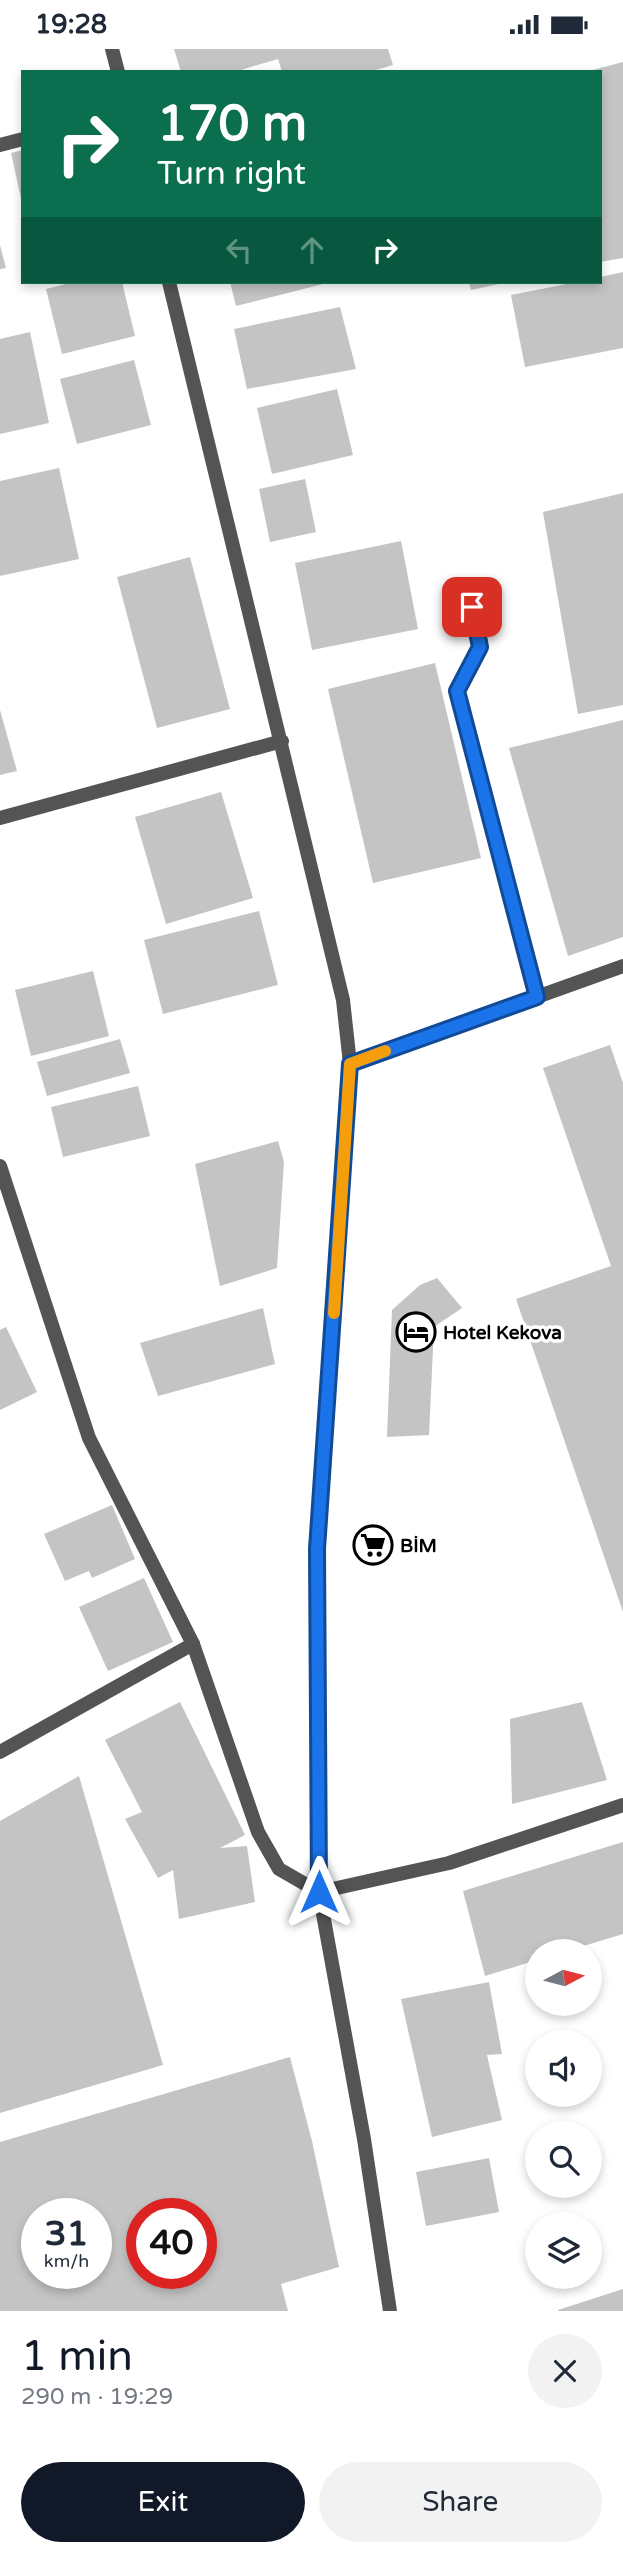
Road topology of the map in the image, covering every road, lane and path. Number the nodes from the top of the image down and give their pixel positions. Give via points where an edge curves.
1 (112, 49) edge
2 (117, 70) edge
3 (21, 140) edge
4 (0, 145) edge
5 (169, 284) edge
6 (468, 587) dead end
7 (282, 741) junction
8 (0, 818) edge
9 (623, 966) edge
10 (537, 997) junction
11 (350, 1064) junction
12 (0, 1166) edge
13 (193, 1644) junction
14 (0, 1752) edge
15 (623, 1805) edge
16 (319, 1892) junction
17 (390, 2311) edge

1 - 2 street
3 - 4 street
5 - 7 street
6 - 10 street via 480,647 457,691
7 - 8 street
7 - 11 street via 343,1000
9 - 10 street
10 - 11 street
11 - 16 street via 317,1549
12 - 13 street via 89,1438
13 - 14 street
13 - 16 street via 258,1832 279,1869
15 - 16 street via 449,1863
16 - 17 street

